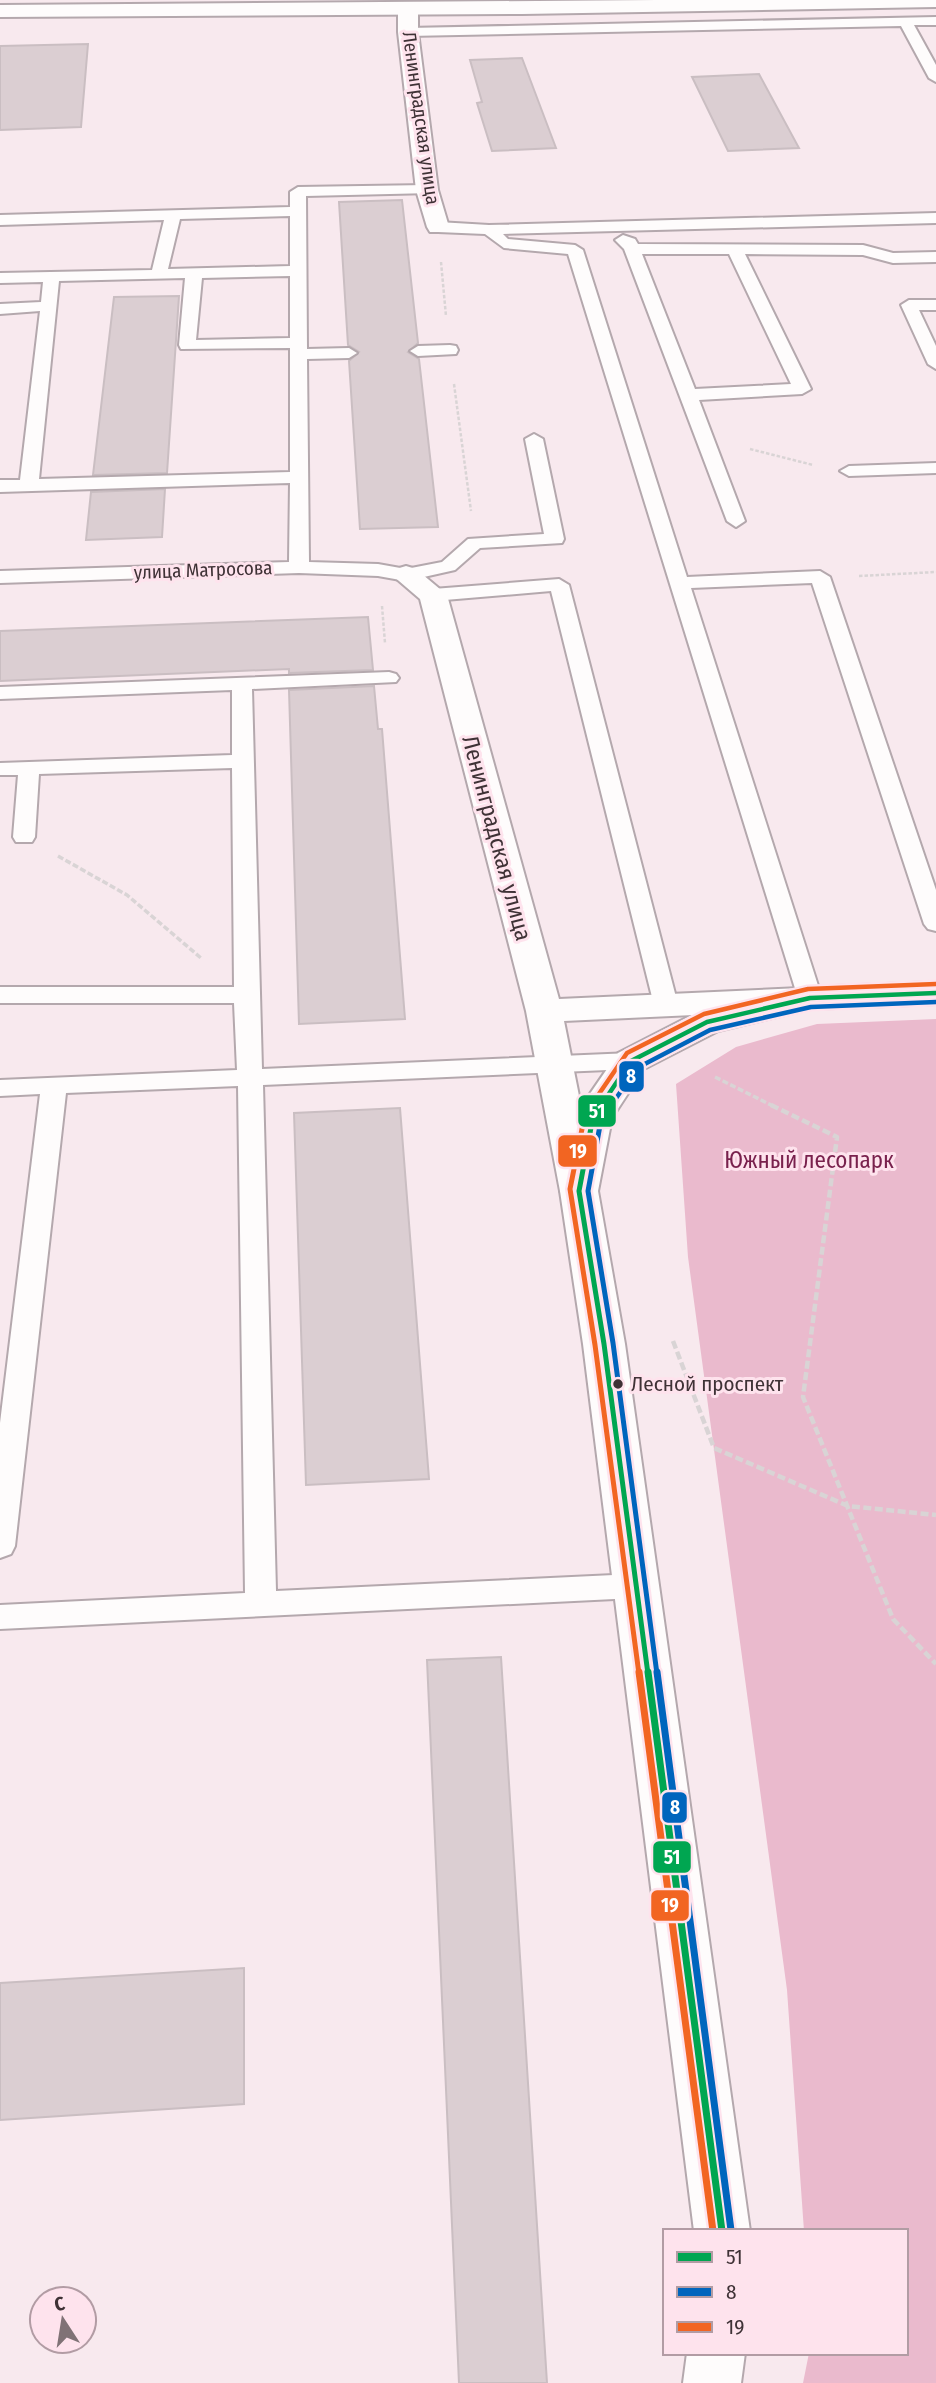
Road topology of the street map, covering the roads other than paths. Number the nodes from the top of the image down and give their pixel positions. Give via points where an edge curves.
1 (915, 1) edge
2 (936, 1) edge
3 (522, 4) edge
4 (182, 5) edge
5 (671, 5) junction
6 (408, 9) junction
7 (0, 11) edge
8 (936, 21) edge
9 (905, 22) junction
10 (669, 26) junction
11 (408, 32) junction
12 (936, 78) edge
13 (427, 191) junction
14 (298, 211) junction
15 (173, 215) junction
16 (936, 218) edge
17 (0, 220) edge
18 (438, 227) joint
19 (589, 227) junction
20 (489, 230) junction
21 (632, 249) junction
22 (735, 250) junction
23 (936, 257) edge
24 (298, 271) junction
25 (194, 272) junction
26 (159, 273) junction
27 (52, 276) junction
28 (0, 278) edge
29 (936, 305) edge
30 (48, 306) junction
31 (0, 309) edge
32 (299, 349) junction
33 (418, 351) dead end
34 (450, 351) dead end
35 (349, 353) dead end
36 (936, 364) edge
37 (689, 395) junction
38 (534, 439) dead end
39 (936, 468) edge
40 (849, 471) road end
41 (299, 477) junction
42 (29, 485) junction
43 (0, 486) edge
44 (736, 521) dead end
45 (299, 567) junction
46 (392, 573) junction
47 (0, 577) edge
48 (679, 583) junction
49 (433, 595) junction
50 (389, 678) road end
51 (242, 685) junction
52 (0, 694) edge
53 (242, 761) junction
54 (29, 768) junction
55 (0, 769) edge
56 (24, 836) road end
57 (936, 925) edge
58 (936, 993) edge
59 (0, 995) edge
60 (246, 995) junction
61 (810, 998) junction
62 (666, 1005) junction
63 (544, 1011) junction
64 (631, 1061) junction
65 (553, 1064) junction
66 (250, 1079) junction
67 (54, 1086) junction
68 (0, 1088) edge
69 (579, 1191) junction
70 (0, 1546) edge
71 (635, 1586) junction
72 (261, 1605) junction
73 (0, 1617) edge
74 (722, 2229) edge
75 (716, 2355) edge
76 (712, 2383) edge

1 - 2 street
1 - 5 street
3 - 5 street
3 - 6 street
4 - 6 street
4 - 7 street
5 - 10 lane
6 - 11 street, Ленинградская улица
8 - 9 lane
9 - 10 lane
9 - 12 lane
10 - 11 lane
11 - 13 street, Ленинградская улица
13 - 14 lane via 298,192
13 - 18 street, Ленинградская улица
14 - 15 lane
14 - 24 lane
15 - 17 lane
15 - 26 lane
16 - 19 lane
18 - 20 lane
19 - 20 lane
19 - 21 lane via 629,243
20 - 48 lane via 504,243 575,250
21 - 22 lane
21 - 37 lane
22 - 23 lane via 863,250 893,258
22 - 37 lane via 802,389
24 - 25 lane
24 - 32 lane
25 - 26 lane
25 - 32 lane via 187,345
26 - 27 lane
27 - 28 lane
27 - 30 lane
29 - 36 lane via 909,305
30 - 31 lane
30 - 42 lane
32 - 35 lane
32 - 41 lane
33 - 34 lane
37 - 44 lane
38 - 46 lane via 555,539 475,543 448,566
39 - 40 lane
41 - 42 lane
41 - 45 lane
42 - 43 lane
45 - 46 lane, улица Матросова
45 - 47 lane, улица Матросова
46 - 49 street
48 - 57 lane via 820,578
48 - 61 lane
49 - 62 lane via 559,585
49 - 63 street, Ленинградская улица
50 - 51 lane
51 - 52 lane
51 - 53 lane
53 - 54 lane
53 - 60 lane
54 - 55 lane
54 - 56 lane
58 - 61 street
59 - 60 lane
60 - 66 lane
61 - 62 street
61 - 64 street via 707,1022
62 - 63 street
63 - 65 street, Ленинградская улица
64 - 65 lane
64 - 69 street, Ленинградская улица via 593,1117
65 - 66 lane
65 - 69 street, Ленинградская улица
66 - 67 lane
66 - 72 lane
67 - 68 lane
67 - 70 lane
69 - 71 street, Ленинградская улица
71 - 72 lane
71 - 74 street, Ленинградская улица
72 - 73 lane
75 - 76 street

